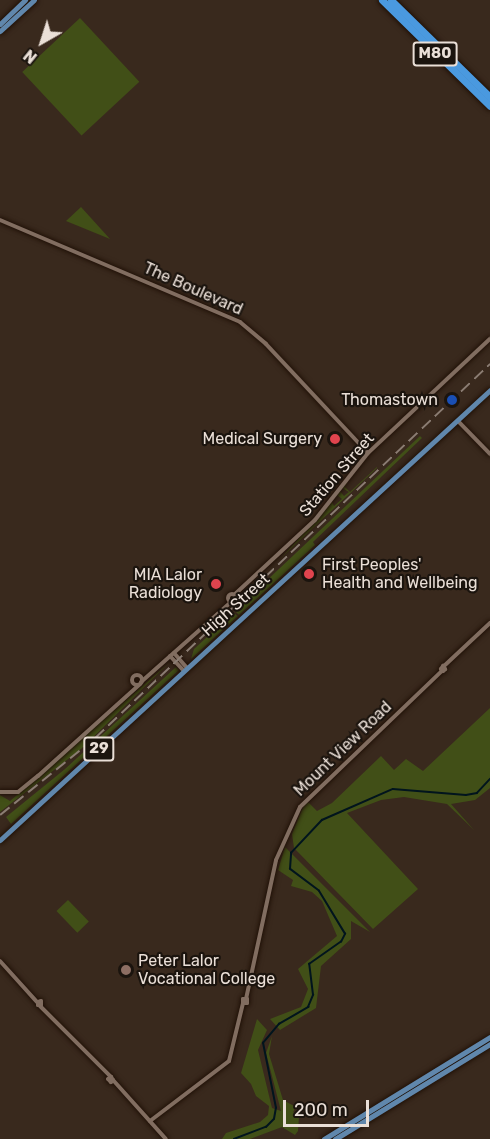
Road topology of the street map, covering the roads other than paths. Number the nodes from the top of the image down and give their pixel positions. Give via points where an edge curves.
1 (25, 0) edge
2 (34, 0) edge
3 (382, 0) edge
4 (393, 0) edge
5 (0, 24) edge
6 (0, 31) edge
7 (490, 97) edge
8 (490, 106) edge
9 (0, 220) edge
10 (490, 341) edge
11 (490, 390) edge
12 (458, 421) junction
13 (368, 453) junction
14 (490, 454) edge
15 (490, 623) edge
16 (172, 655) junction
17 (186, 669) junction
18 (140, 681) junction
19 (132, 682) junction
20 (126, 699) junction
21 (0, 792) edge
22 (0, 840) edge
23 (0, 961) edge
24 (490, 1037) edge
25 (490, 1044) edge
26 (438, 1071) junction
27 (150, 1121) junction
28 (344, 1129) junction
29 (166, 1139) edge
30 (324, 1139) edge
31 (335, 1139) edge

1 - 5 main road
2 - 6 main road
3 - 8 highway, M80
4 - 7 highway, M80
9 - 13 street, The Boulevard via 240,322 266,344
10 - 13 street, Station Street
11 - 12 main road, High Street / 29
12 - 14 street
12 - 17 main road, High Street / 29
13 - 16 street, Station Street via 315,520
15 - 27 street, Mount View Road via 300,807 276,860 229,1061
16 - 17 street
16 - 18 street
17 - 22 main road, High Street / 29
18 - 19 street
18 - 19 street via 134,676
18 - 20 street
19 - 20 street
20 - 21 street via 20,791
23 - 27 street
24 - 26 main road
25 - 26 main road
26 - 28 main road
27 - 29 street
28 - 30 main road
28 - 31 main road

